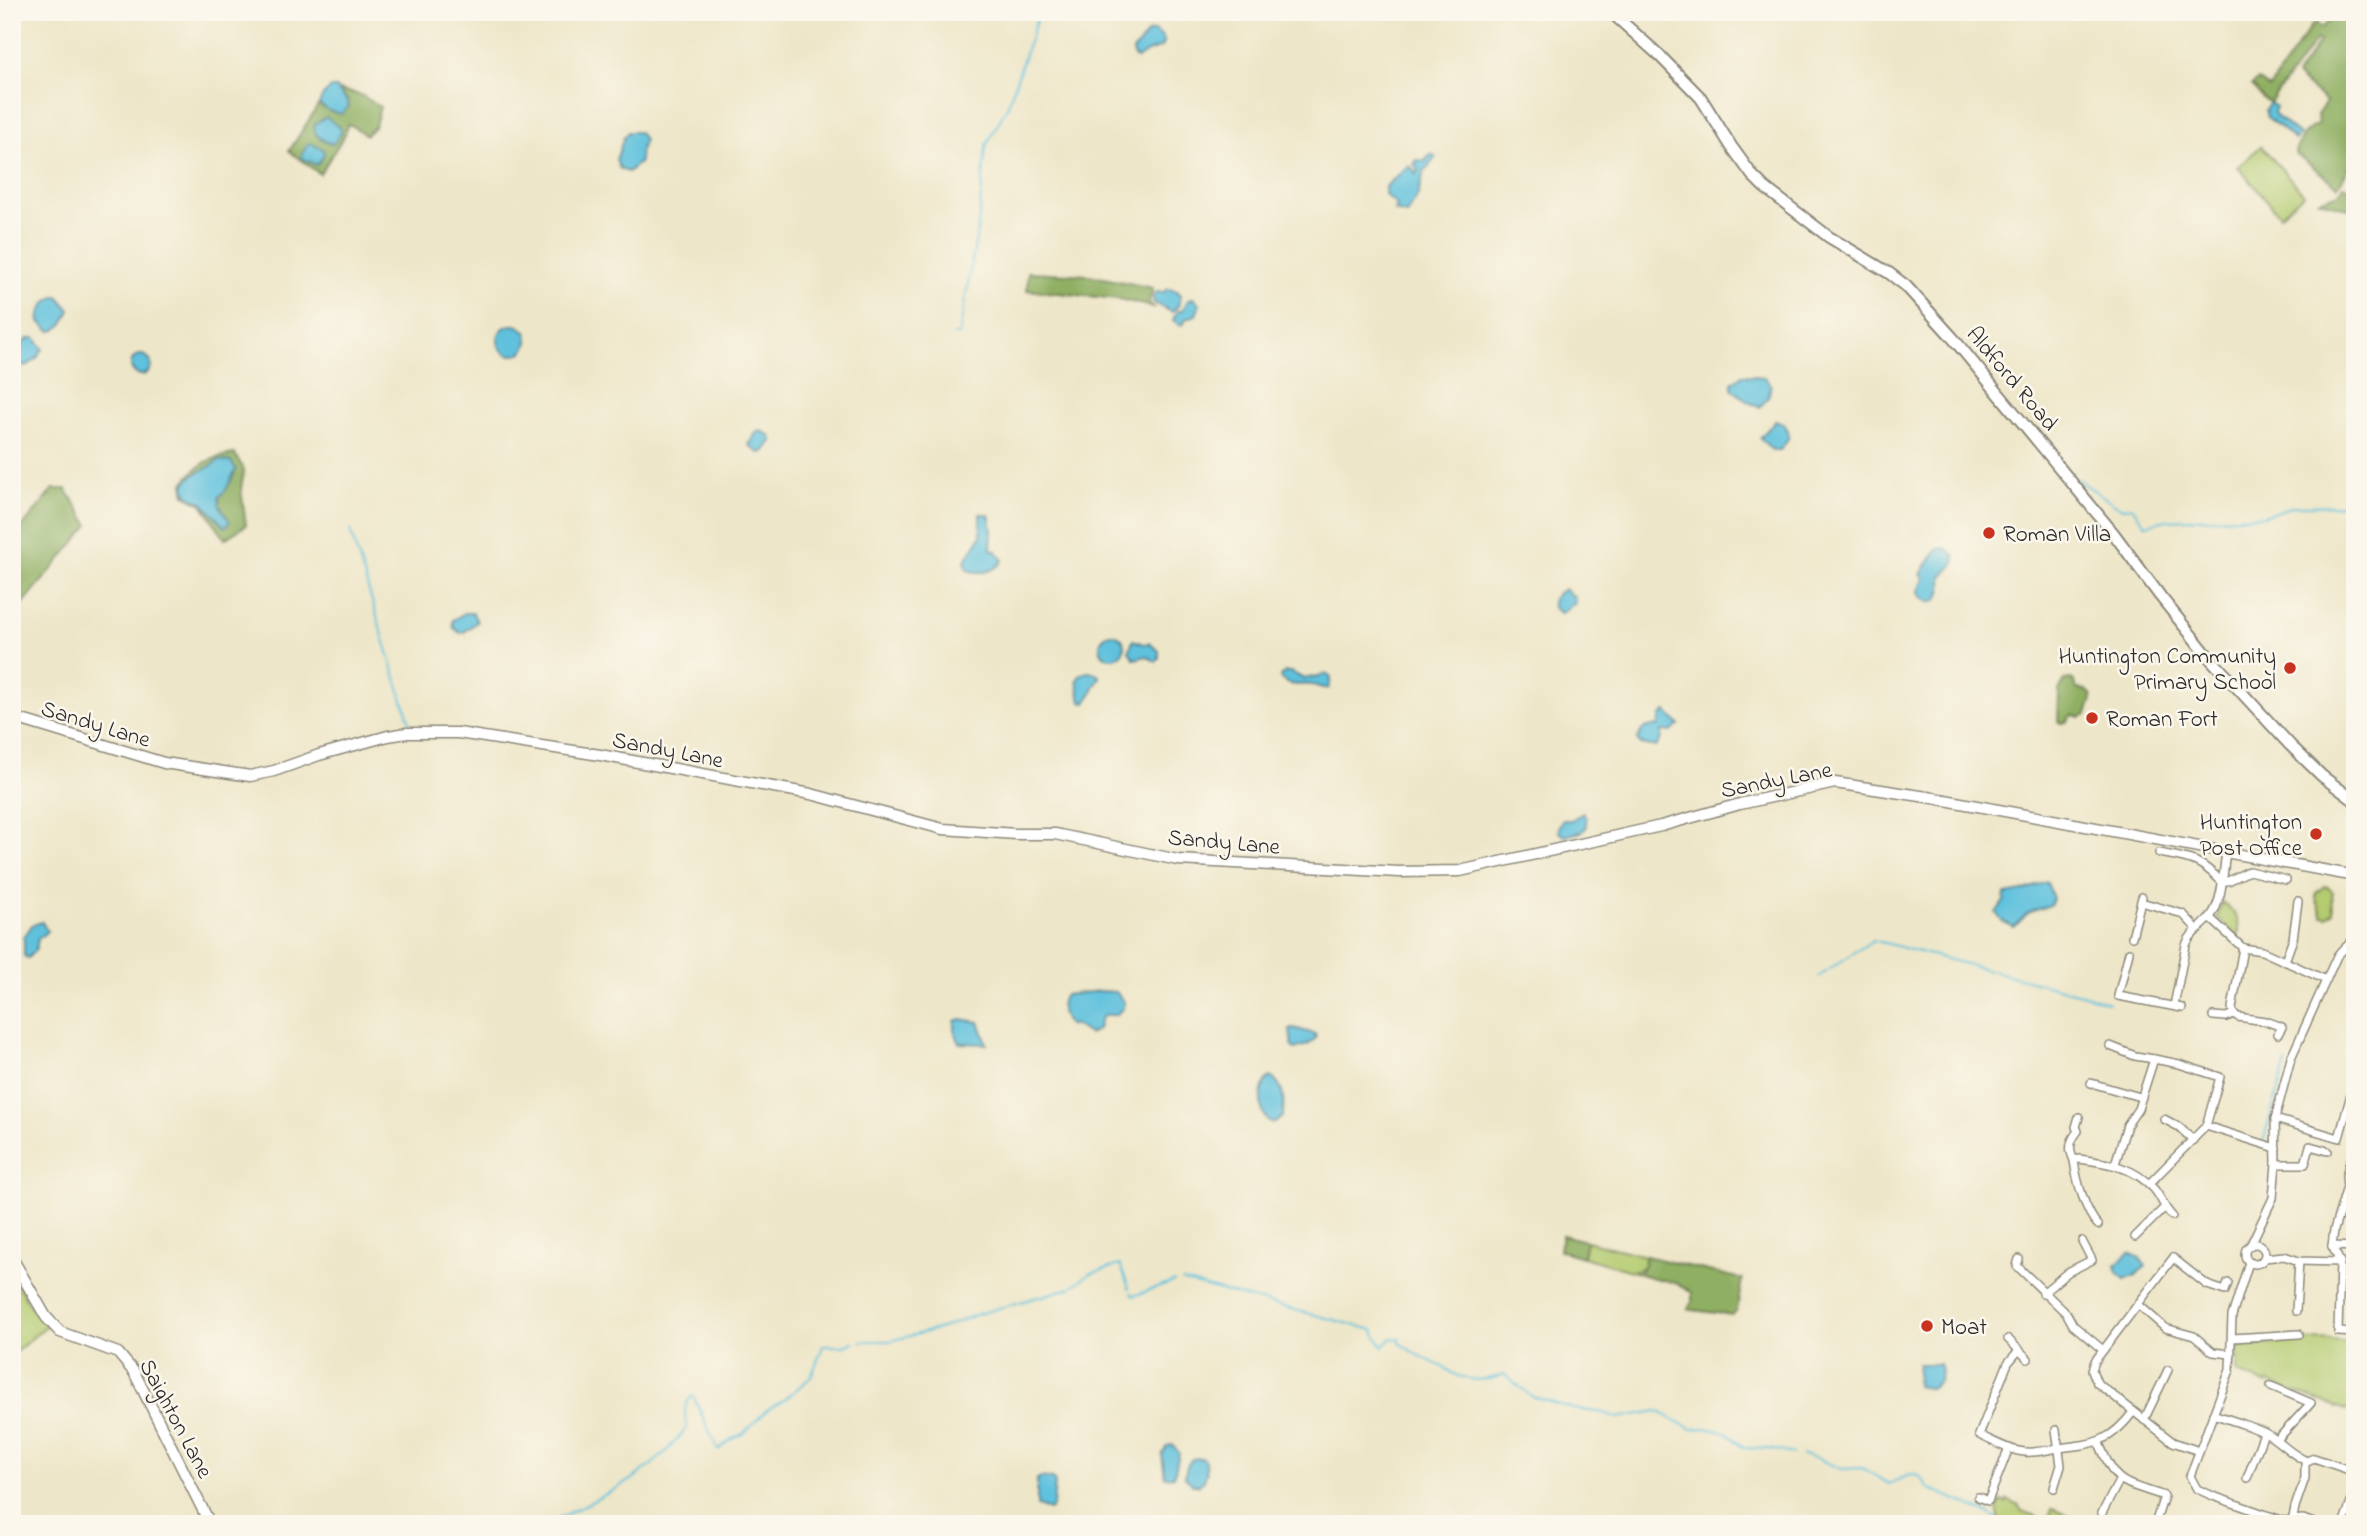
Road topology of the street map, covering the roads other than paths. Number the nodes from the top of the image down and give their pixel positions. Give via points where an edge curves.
1 (1611, 12) edge
2 (12, 717) edge
3 (2355, 801) edge
4 (2227, 852) junction
5 (2159, 853) dead end
6 (2355, 876) edge
7 (2286, 880) dead end
8 (2221, 881) junction
9 (2298, 901) dead end
10 (2210, 918) junction
11 (2197, 929) junction
12 (2132, 937) dead end
13 (2355, 938) edge
14 (2243, 948) junction
15 (2129, 951) dead end
16 (2285, 961) junction
17 (2326, 980) junction
18 (2234, 1014) junction
19 (2213, 1016) dead end
20 (2281, 1028) dead end
21 (2113, 1050) dead end
22 (2154, 1059) junction
23 (2355, 1080) edge
24 (2091, 1083) dead end
25 (2140, 1097) junction
26 (2079, 1117) dead end
27 (2275, 1119) junction
28 (2168, 1122) dead end
29 (2206, 1126) junction
30 (2193, 1140) junction
31 (2276, 1148) junction
32 (2328, 1151) dead end
33 (2352, 1159) edge
34 (2074, 1160) junction
35 (2115, 1164) junction
36 (2276, 1164) junction
37 (2149, 1185) junction
38 (2164, 1208) junction
39 (2172, 1216) dead end
40 (2098, 1225) dead end
41 (2140, 1235) dead end
42 (2082, 1241) dead end
43 (2253, 1245) junction
44 (2332, 1246) junction
45 (2355, 1247) edge
46 (2180, 1249) dead end
47 (2265, 1257) junction
48 (12, 1258) edge
49 (2174, 1258) junction
50 (2299, 1262) junction
51 (2340, 1262) junction
52 (2251, 1263) junction
53 (2017, 1266) dead end
54 (2228, 1283) dead end
55 (2043, 1293) junction
56 (2139, 1305) junction
57 (2296, 1311) dead end
58 (2355, 1332) edge
59 (2299, 1334) dead end
60 (2232, 1338) junction
61 (2008, 1339) dead end
62 (2019, 1350) junction
63 (2103, 1350) junction
64 (2231, 1354) junction
65 (2028, 1359) dead end
66 (2168, 1370) dead end
67 (2271, 1387) dead end
68 (2133, 1412) junction
69 (2213, 1414) junction
70 (2144, 1420) junction
71 (2056, 1430) dead end
72 (2264, 1433) junction
73 (2277, 1440) junction
74 (2099, 1443) junction
75 (2009, 1448) junction
76 (2059, 1448) junction
77 (2199, 1451) junction
78 (2306, 1461) junction
79 (2355, 1472) edge
80 (2247, 1478) dead end
81 (2119, 1480) junction
82 (2054, 1488) dead end
83 (2355, 1492) edge
84 (1978, 1497) dead end
85 (2102, 1509) dead end
86 (2293, 1522) edge
87 (210, 1524) edge
88 (2155, 1524) edge
89 (2316, 1524) edge
90 (2343, 1524) edge

1 - 3 main road, Aldford Road via 1701,98 1764,187 1829,237 1906,286 2106,523 2185,629 2290,745
2 - 4 street, Sandy Lane via 164,764 250,776 388,736 458,733 811,794 943,829 1055,834 1191,861 1460,871 1835,783
4 - 6 street, Sandy Lane
4 - 8 street
5 - 8 street via 2195,860
7 - 8 street via 2249,871
8 - 10 street
9 - 16 street via 2294,939
10 - 11 street
10 - 14 street
11 - 12 street via 2183,914 2142,899
11 - 15 street via 2186,945 2178,1007 2117,999
13 - 17 street via 2337,956
14 - 16 street
14 - 18 street
16 - 17 street
17 - 27 street via 2291,1058
18 - 19 street
18 - 20 street
21 - 22 street
22 - 25 street
22 - 29 street via 2221,1073
23 - 27 street via 2344,1139
24 - 25 street
25 - 35 street
26 - 34 street via 2070,1148
27 - 31 street
28 - 30 street
29 - 30 street
29 - 31 street
30 - 37 street
31 - 36 street
32 - 36 street via 2310,1146 2305,1164
33 - 44 street
34 - 35 street
34 - 40 street via 2082,1195
35 - 37 street
36 - 43 street via 2273,1198
37 - 38 street
38 - 39 street
38 - 41 street
42 - 55 street via 2093,1263 2068,1272
43 - 47 street via 2263,1249
43 - 52 street via 2245,1254
44 - 45 street
44 - 51 street
46 - 49 street
47 - 50 street via 2284,1256
47 - 52 street
48 - 87 street, Saighton Lane via 46,1317 60,1332 118,1353 134,1372
49 - 54 street via 2224,1295
49 - 56 street
50 - 51 street
50 - 57 street
51 - 58 street via 2338,1332
52 - 60 street via 2232,1316
53 - 55 street
55 - 63 street
56 - 63 street
56 - 64 street via 2165,1328 2194,1336 2213,1352
59 - 60 street
60 - 64 street
61 - 62 street
62 - 65 street
62 - 75 street via 2008,1363 1975,1434
63 - 68 street via 2092,1370 2094,1378
64 - 69 street via 2231,1370
66 - 70 street via 2160,1377
67 - 73 street via 2314,1399
68 - 70 street
68 - 74 street
69 - 72 street
69 - 77 street
70 - 77 street via 2173,1442
71 - 76 street
72 - 73 street
72 - 80 street
73 - 78 street
74 - 76 street
74 - 81 street
75 - 76 street via 2025,1452
75 - 84 street via 1992,1503
76 - 82 street
77 - 86 street via 2190,1476 2197,1489
78 - 79 street via 2314,1458
78 - 86 street
81 - 85 street
81 - 88 street via 2166,1492 2164,1510
83 - 90 street
86 - 89 street via 2303,1519

